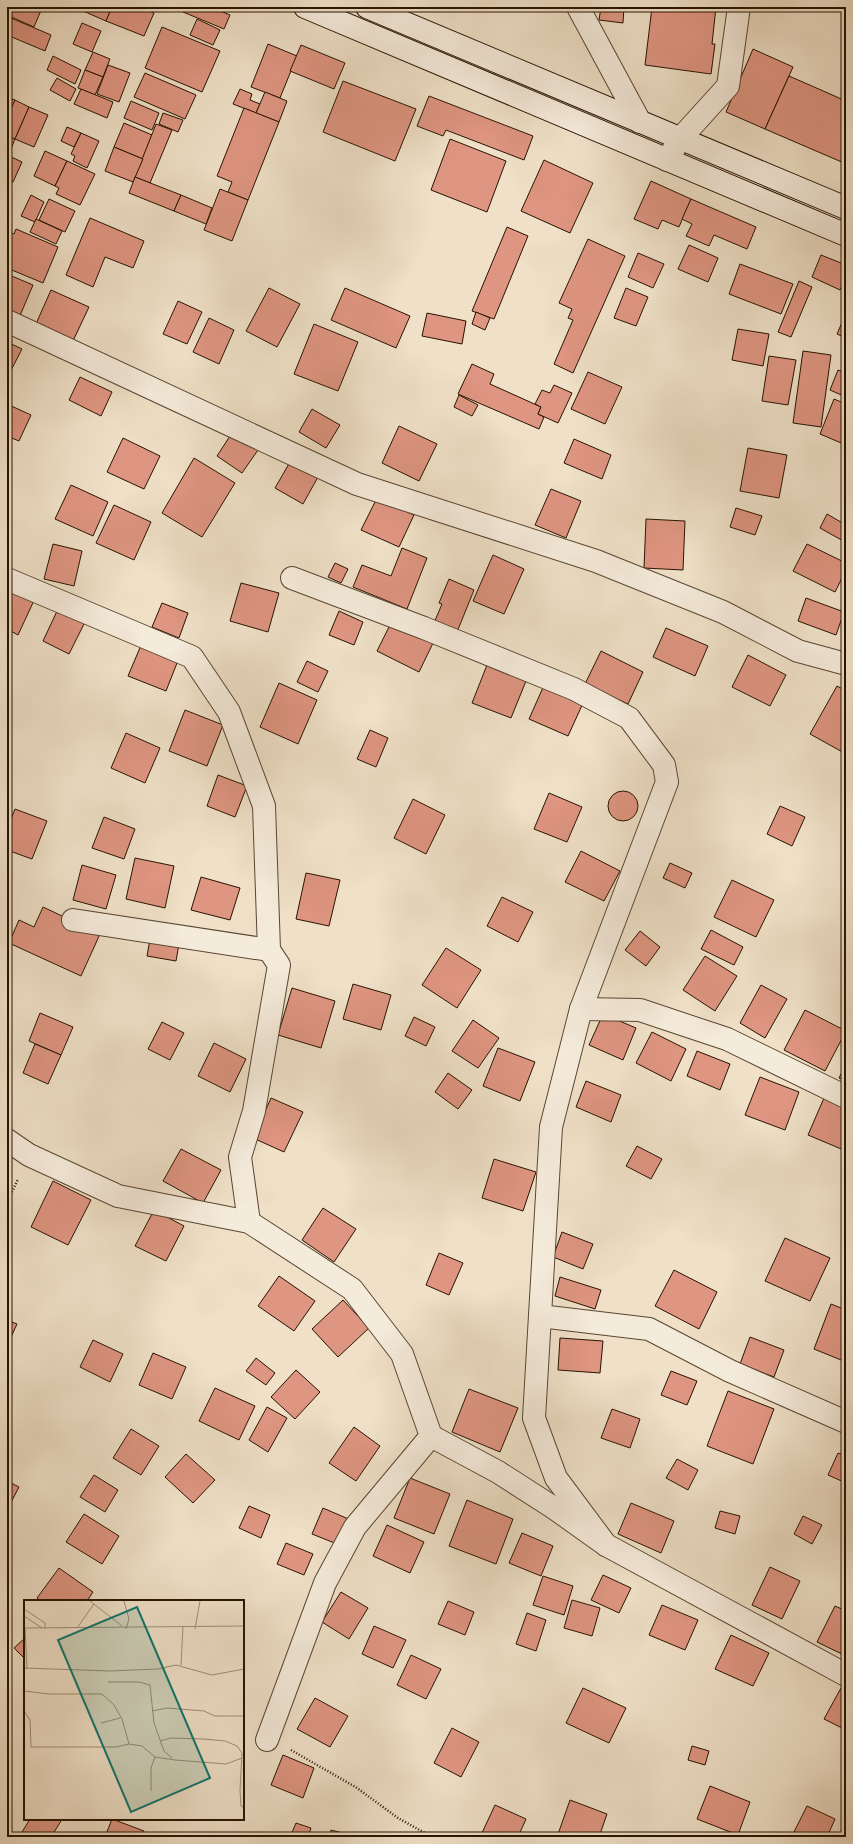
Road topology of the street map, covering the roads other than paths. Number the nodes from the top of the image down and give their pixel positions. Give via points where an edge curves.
1 (305, 7) edge
2 (367, 7) edge
3 (578, 7) edge
4 (739, 7) edge
5 (351, 16) edge
6 (640, 122) junction
7 (680, 138) junction
8 (667, 160) junction
9 (846, 208) edge
10 (846, 235) edge
11 (7, 321) edge
12 (292, 578) dead end
13 (7, 579) edge
14 (846, 664) edge
15 (73, 920) dead end
16 (269, 950) junction
17 (580, 1009) junction
18 (846, 1097) edge
19 (7, 1140) edge
20 (249, 1222) junction
21 (540, 1316) junction
22 (846, 1422) edge
23 (431, 1436) junction
24 (606, 1545) junction
25 (846, 1675) edge
26 (266, 1740) road end

1 - 5 street
2 - 6 street
3 - 6 street
4 - 7 street via 728,86
5 - 8 street
6 - 7 street
7 - 8 street
7 - 9 street
8 - 10 street
11 - 14 street via 357,484 596,561 723,612 798,651
12 - 17 street via 574,689 629,718 664,765 667,782
13 - 16 street via 192,657 229,712 264,806
15 - 16 street
16 - 20 street via 279,965 254,1111 240,1157
17 - 18 street via 640,1010 727,1039
17 - 21 street via 551,1127
19 - 20 street via 28,1155 118,1196
20 - 23 street via 352,1289 402,1354
21 - 22 street via 649,1328 730,1371
21 - 24 street via 534,1418 556,1478
23 - 24 street via 498,1472
23 - 26 street via 355,1527 325,1583
24 - 25 street

